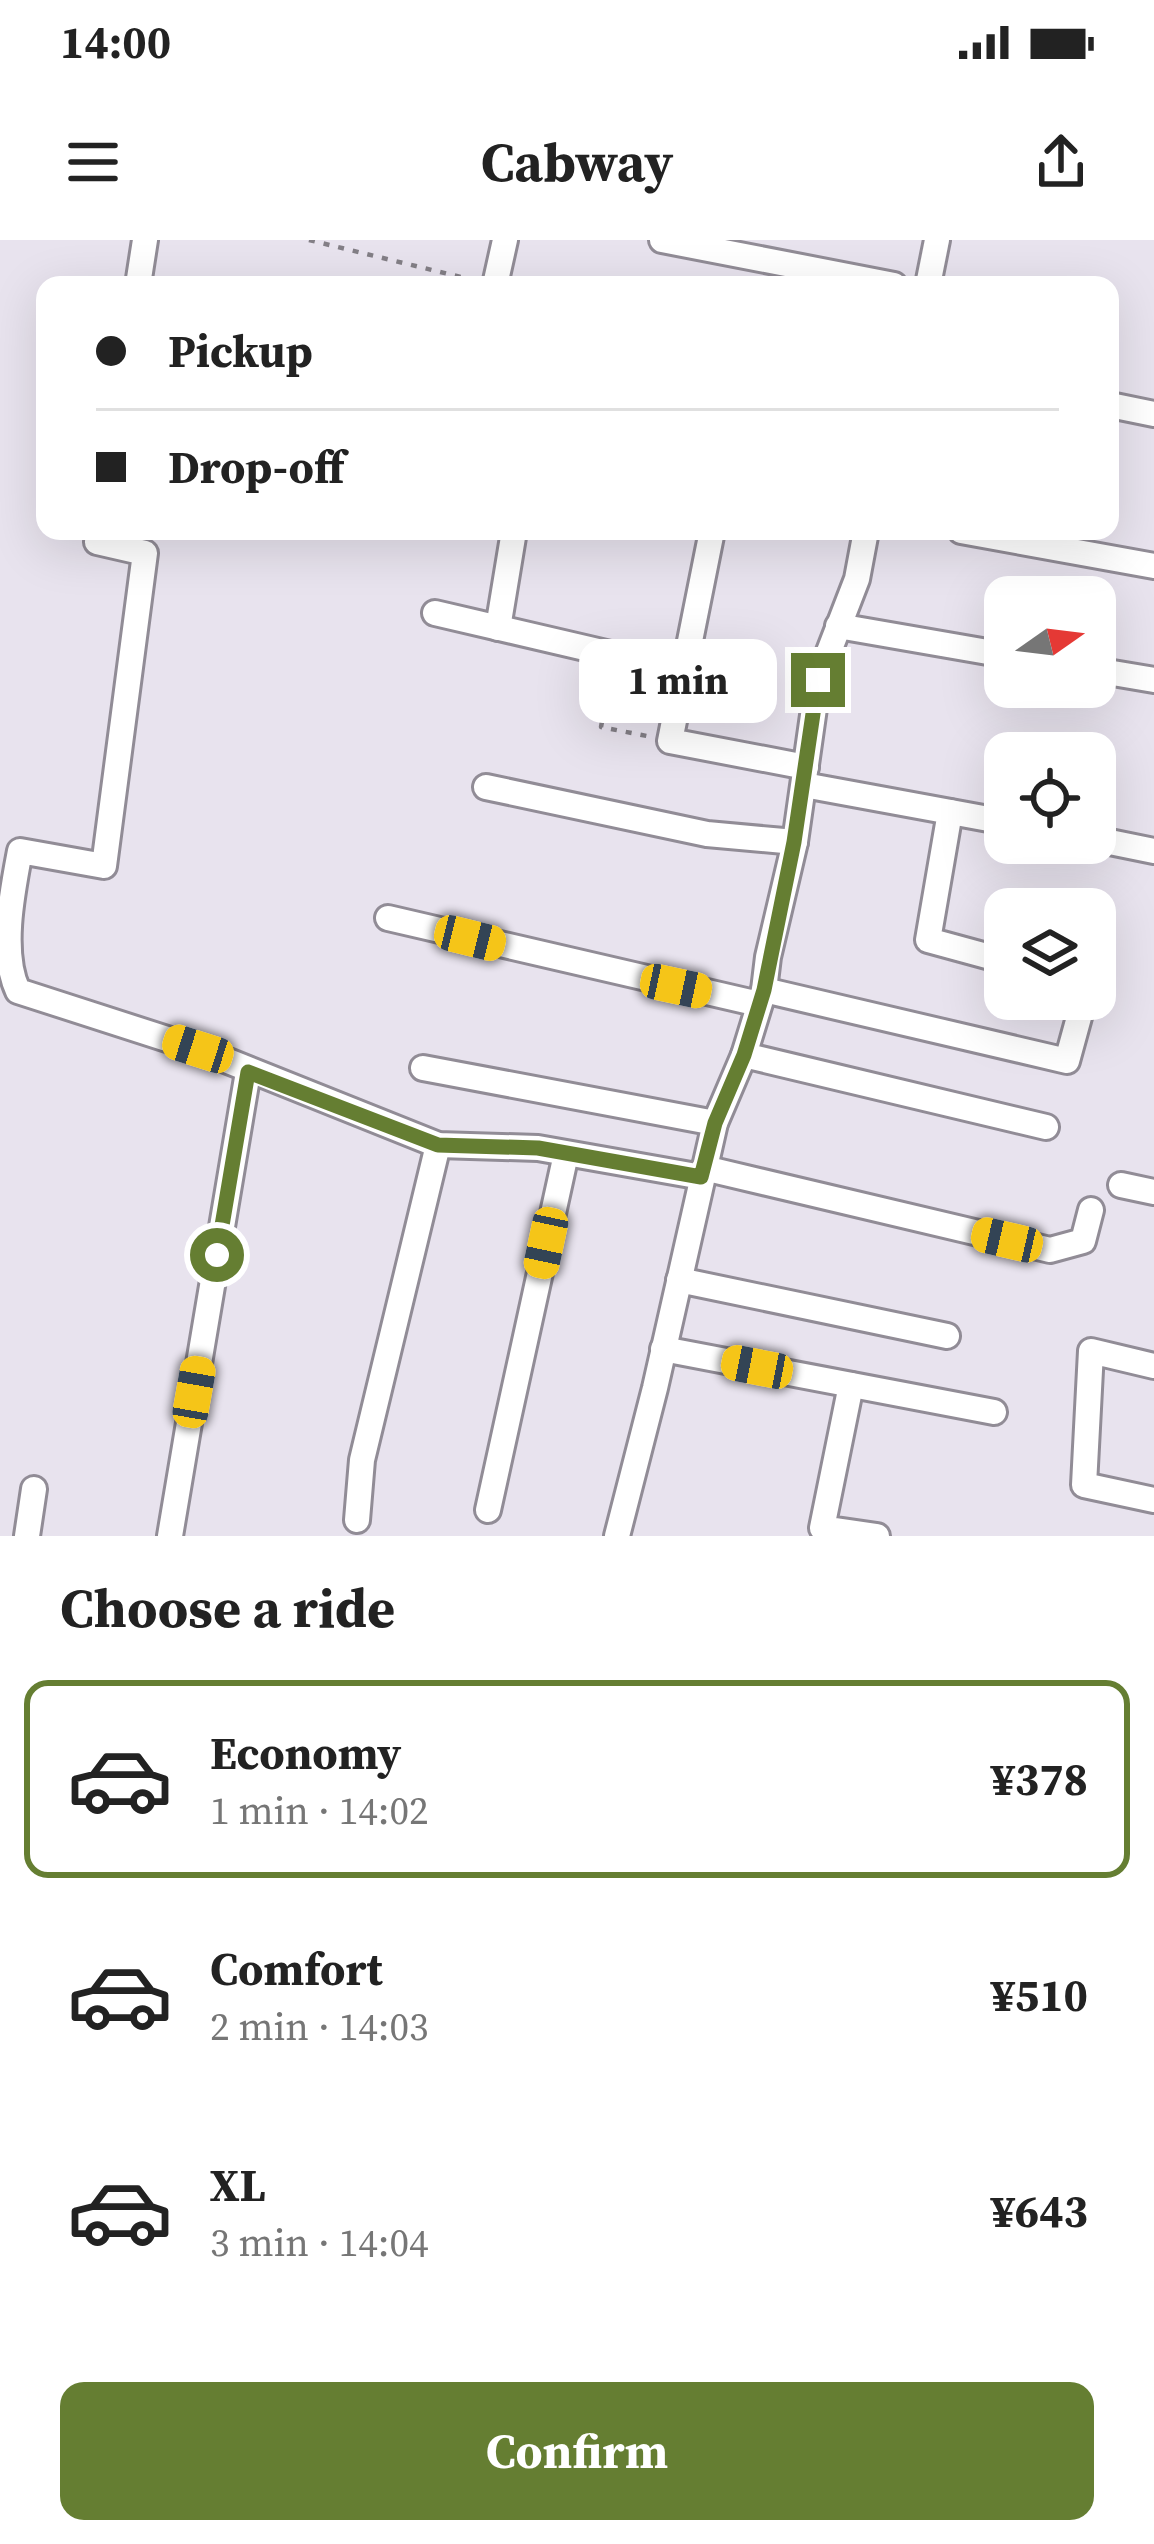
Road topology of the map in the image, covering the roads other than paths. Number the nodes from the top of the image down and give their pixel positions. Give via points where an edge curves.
1 (146, 240) edge
2 (505, 240) edge
3 (662, 240) edge
4 (937, 240) edge
5 (140, 276) edge
6 (496, 276) edge
7 (848, 276) edge
8 (930, 276) edge
9 (1119, 407) edge
10 (1154, 414) edge
11 (97, 540) edge
12 (513, 540) edge
13 (710, 540) edge
14 (864, 540) edge
15 (1011, 540) edge
16 (1154, 566) edge
17 (435, 614) dead end
18 (838, 626) junction
19 (498, 628) junction
20 (984, 651) edge
21 (615, 655) road end
22 (1116, 674) edge
23 (1154, 680) edge
24 (805, 776) junction
25 (486, 787) dead end
26 (950, 812) junction
27 (984, 818) edge
28 (794, 842) junction
29 (1116, 843) edge
30 (1154, 851) edge
31 (388, 918) dead end
32 (984, 955) edge
33 (762, 997) junction
34 (1078, 1020) edge
35 (744, 1055) junction
36 (423, 1068) dead end
37 (248, 1072) junction
38 (715, 1123) junction
39 (1046, 1127) dead end
40 (438, 1145) junction
41 (566, 1154) junction
42 (702, 1173) junction
43 (1121, 1185) dead end
44 (1154, 1192) edge
45 (1091, 1210) dead end
46 (680, 1280) junction
47 (947, 1336) dead end
48 (663, 1348) junction
49 (1154, 1366) edge
50 (851, 1385) junction
51 (994, 1412) dead end
52 (34, 1490) dead end
53 (1154, 1500) edge
54 (488, 1510) dead end
55 (356, 1520) dead end
56 (27, 1536) edge
57 (170, 1536) edge
58 (616, 1536) edge
59 (877, 1536) edge

1 - 5 street
2 - 6 street
3 - 7 street
4 - 8 street
9 - 10 street
11 - 37 street via 145,554 104,866 20,851 7,914 8,970 18,991
12 - 19 street
13 - 24 street via 670,741
14 - 18 street
15 - 16 street
17 - 19 street
18 - 20 street
18 - 24 street via 818,680
19 - 21 street
22 - 23 street
24 - 26 street
24 - 28 street
25 - 28 street via 707,834
26 - 27 street
26 - 32 street via 928,940
28 - 33 street
29 - 30 street
31 - 33 street
33 - 34 street via 1066,1061
33 - 35 street
35 - 38 street
35 - 39 street
36 - 38 street
37 - 40 street
37 - 57 street
38 - 42 street
40 - 41 street
40 - 55 street via 362,1460
41 - 42 street
41 - 54 street
42 - 45 street via 1050,1250 1083,1241
42 - 46 street
43 - 44 street
46 - 47 street
46 - 48 street
48 - 50 street
48 - 58 street
49 - 53 street via 1091,1351 1084,1484
50 - 51 street
50 - 59 street via 822,1528
52 - 56 street

